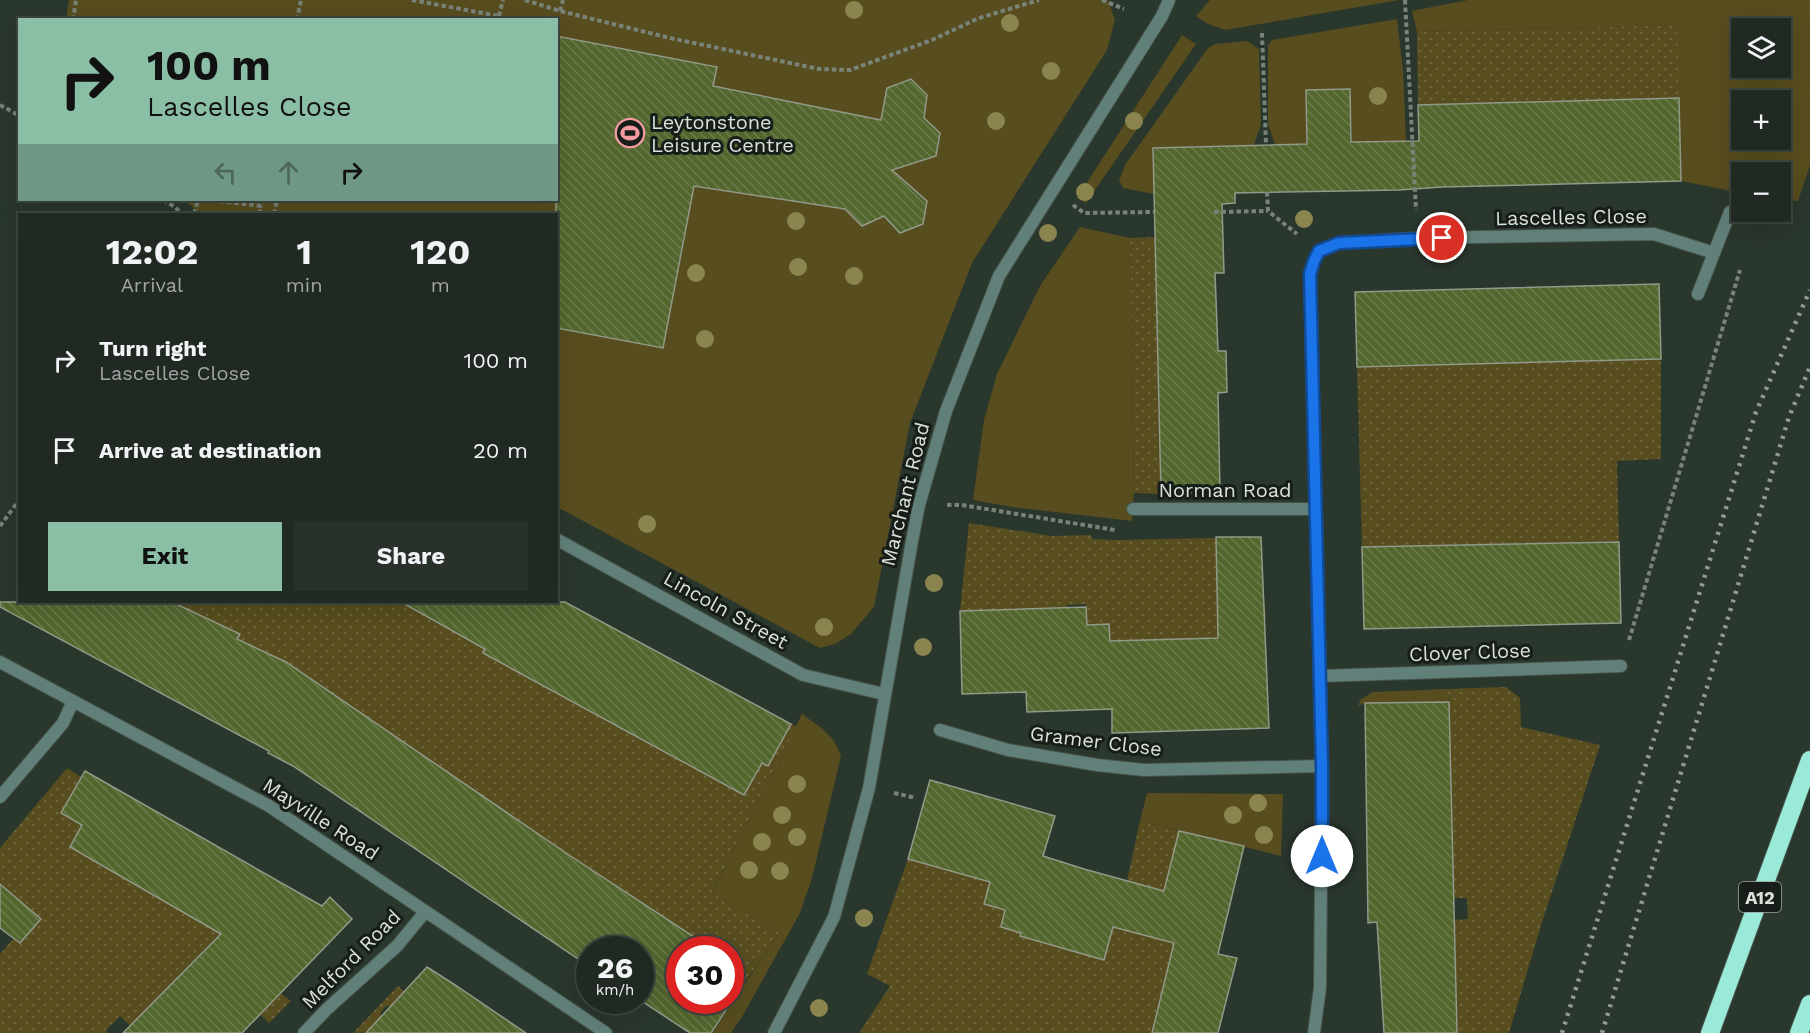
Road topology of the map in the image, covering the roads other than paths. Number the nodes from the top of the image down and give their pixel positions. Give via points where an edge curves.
1 (1168, 0) edge
2 (1730, 212) dead end
3 (1319, 251) joint
4 (1714, 253) junction
5 (1698, 294) dead end
6 (1133, 509) dead end
7 (1316, 509) junction
8 (558, 540) edge
9 (0, 662) edge
10 (1621, 666) road end
11 (1320, 676) junction
12 (884, 694) junction
13 (73, 701) junction
14 (940, 730) dead end
15 (1810, 760) edge
16 (1322, 766) junction
17 (0, 797) edge
18 (425, 912) junction
19 (1810, 1004) edge
20 (304, 1033) edge
21 (606, 1033) edge
22 (774, 1033) edge
23 (1314, 1033) edge
24 (1710, 1033) edge
25 (1799, 1033) edge

1 - 12 street, Marchant Road via 1162,16 999,276 946,411 919,505
2 - 4 street
3 - 4 street, Lascelles Close via 1339,243 1418,238 1653,234
3 - 7 street, Norman Road via 1310,274
4 - 5 street
6 - 7 street, Norman Road
7 - 11 street, Norman Road
8 - 12 street, Lincoln Street via 803,675
9 - 13 street, Mayville Road
10 - 11 street, Clover Close
11 - 16 street, Norman Road
12 - 22 street, Marchant Road via 869,788 834,917
13 - 17 street via 63,723
13 - 18 street, Mayville Road via 269,806
14 - 16 street, Gramer Close via 1008,750 1144,770
15 - 24 highway, A12
16 - 23 street, Norman Road via 1320,988
18 - 20 street, Melford Road via 397,945
18 - 21 street, Mayville Road
19 - 25 highway

